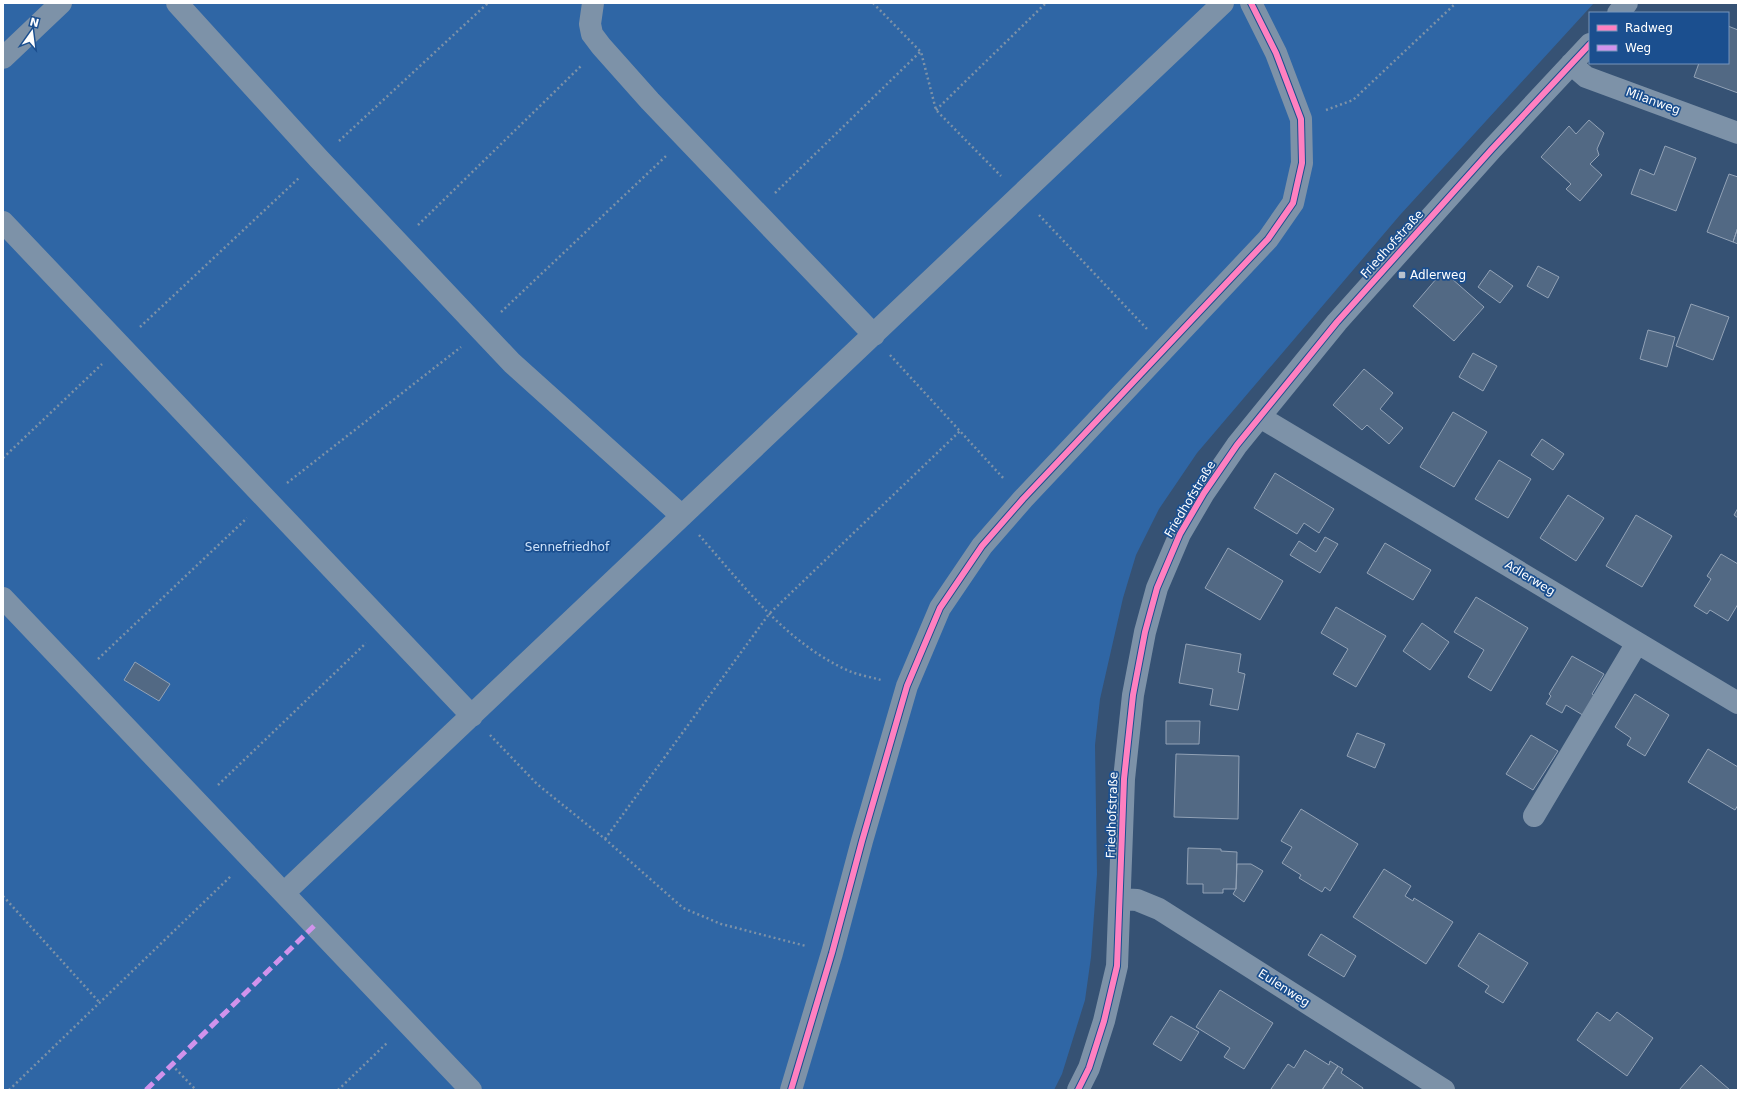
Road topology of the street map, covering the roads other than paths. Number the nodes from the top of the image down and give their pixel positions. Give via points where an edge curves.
1 (62, 3) edge
2 (178, 3) edge
3 (593, 3) edge
4 (1223, 3) edge
5 (1251, 3) edge
6 (1627, 3) edge
7 (1619, 12) edge
8 (1589, 45) edge
9 (3, 58) edge
10 (1571, 64) junction
11 (1738, 133) edge
12 (3, 222) edge
13 (874, 335) junction
14 (1260, 417) junction
15 (682, 516) junction
16 (3, 598) edge
17 (1638, 643) junction
18 (1738, 703) edge
19 (472, 716) junction
20 (1534, 816) dead end
21 (284, 893) junction
22 (1120, 899) junction
23 (471, 1090) edge
24 (791, 1090) edge
25 (1078, 1090) edge
26 (1444, 1090) edge

1 - 9 street
2 - 15 street via 319,159 512,363
3 - 13 street via 590,24 592,34 600,46
4 - 13 street
5 - 24 street via 1276,53 1301,119 1302,163 1293,202 1268,239 1023,499 982,546 940,608 907,686
6 - 7 street
8 - 10 street, Friedhofstraße
10 - 11 street, Milanweg via 1586,77
10 - 14 street, Friedhofstraße via 1343,316
12 - 19 street
13 - 15 street
14 - 17 street, Adlerweg
14 - 22 street, Friedhofstraße via 1201,498 1180,534 1157,588 1145,632 1133,695 1124,779
15 - 19 street
16 - 21 street
17 - 18 street, Adlerweg
17 - 20 street
19 - 21 street
21 - 23 street
22 - 25 street, Friedhofstraße via 1117,966 1102,1028 1089,1068
22 - 26 street, Eulenweg via 1137,900 1159,909

